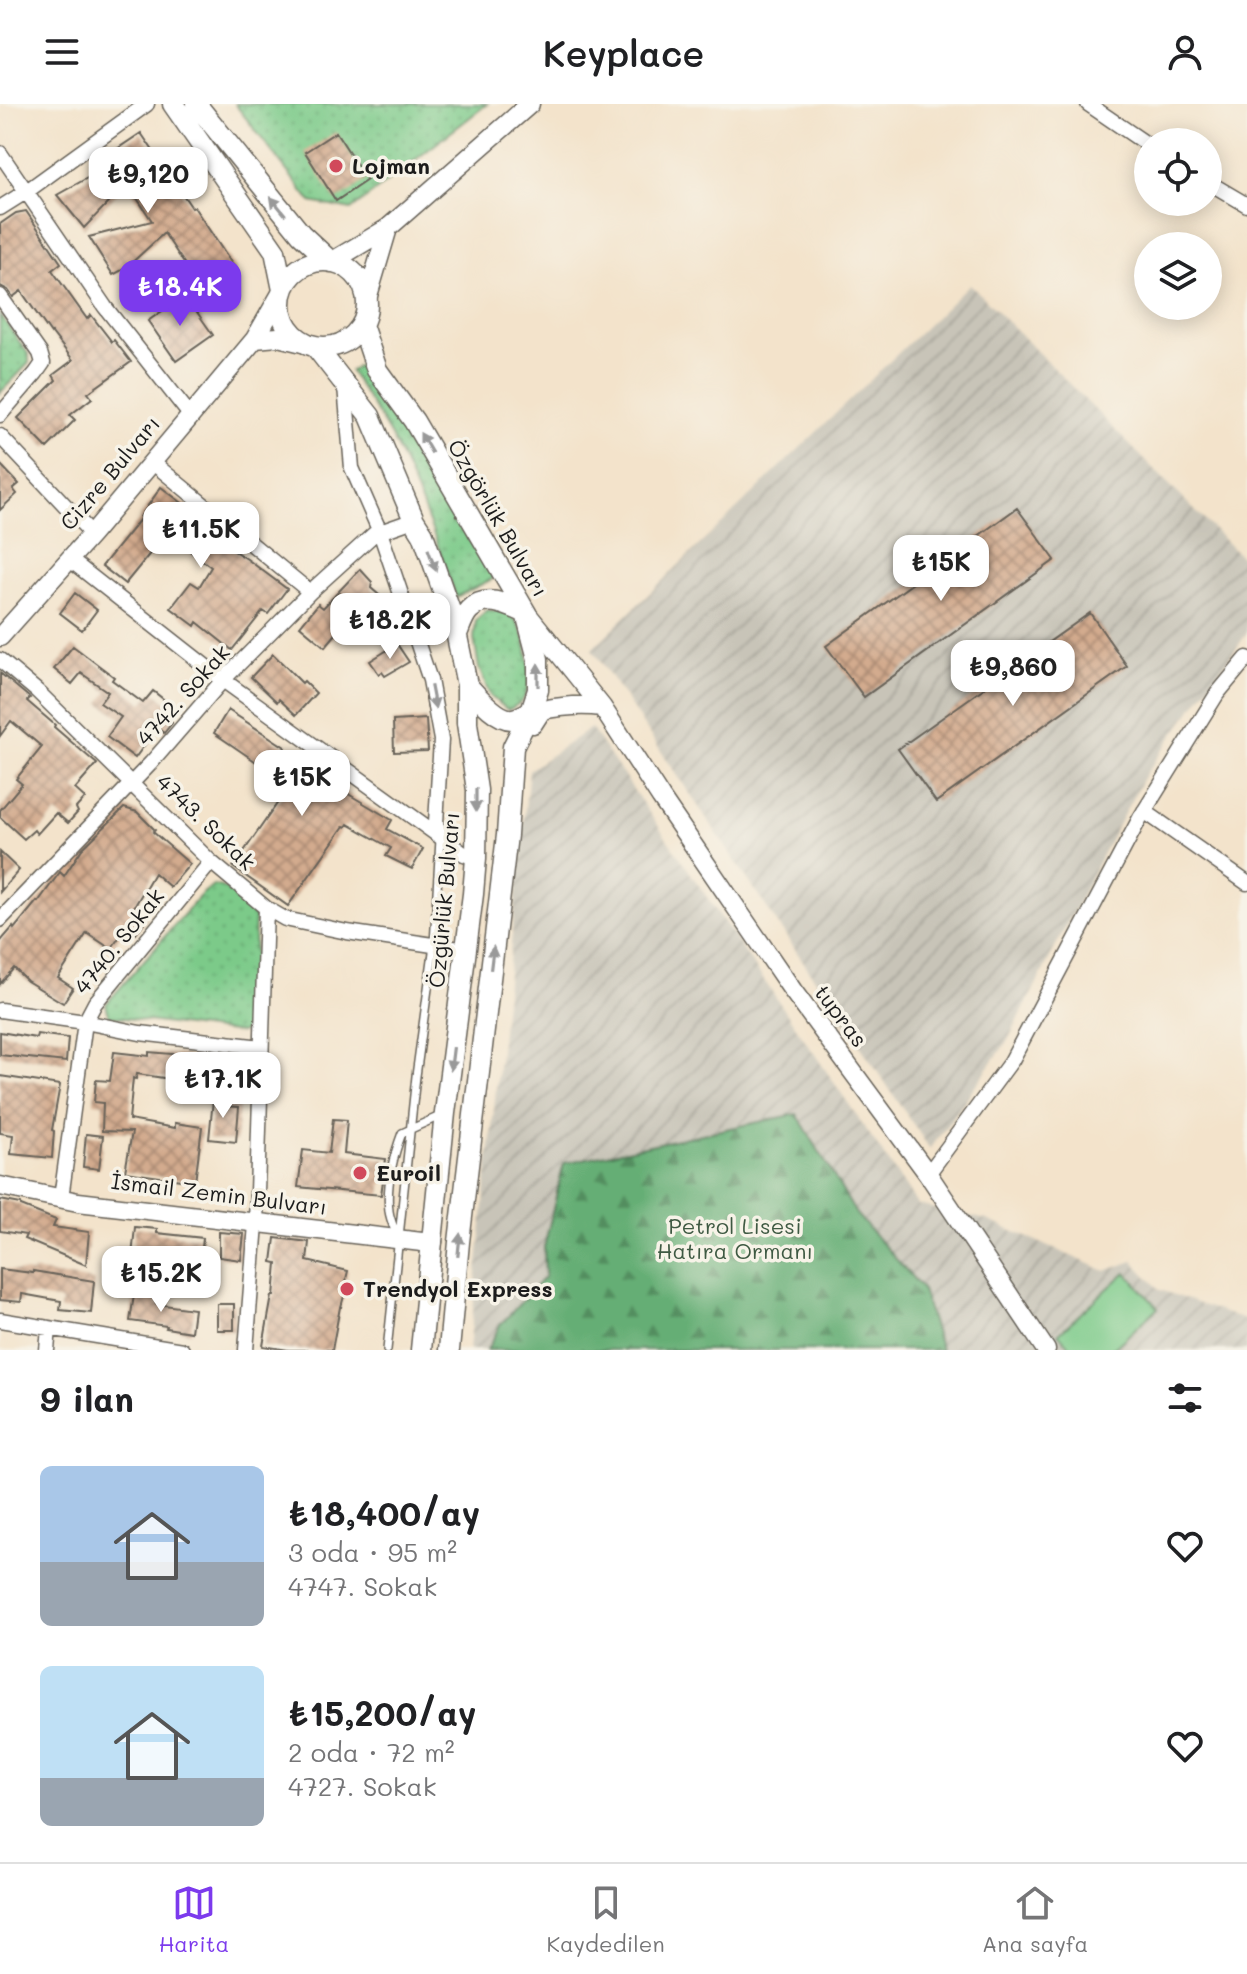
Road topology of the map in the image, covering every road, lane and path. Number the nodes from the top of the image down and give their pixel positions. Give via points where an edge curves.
1 (147, 104) edge
2 (173, 104) edge
3 (196, 104) edge
4 (530, 104) edge
5 (1088, 104) edge
6 (1134, 135) edge
7 (0, 153) edge
8 (1222, 190) edge
9 (27, 191) junction
10 (1247, 205) edge
11 (0, 208) edge
12 (388, 228) junction
13 (331, 262) junction
14 (283, 290) junction
15 (0, 296) edge
16 (367, 299) junction
17 (362, 325) junction
18 (255, 339) junction
19 (315, 346) junction
20 (344, 381) junction
21 (0, 415) edge
22 (190, 415) junction
23 (0, 436) edge
24 (152, 462) junction
25 (414, 520) junction
26 (380, 532) junction
27 (92, 534) junction
28 (69, 559) junction
29 (310, 592) junction
30 (526, 613) junction
31 (457, 634) junction
32 (0, 637) edge
33 (1247, 658) edge
34 (0, 660) edge
35 (223, 680) junction
36 (467, 685) junction
37 (602, 707) junction
38 (536, 710) junction
39 (132, 783) junction
40 (1144, 811) junction
41 (440, 836) junction
42 (476, 858) junction
43 (211, 862) junction
44 (1247, 883) edge
45 (266, 908) junction
46 (0, 920) edge
47 (434, 945) junction
48 (466, 950) junction
49 (0, 1010) edge
50 (85, 1022) junction
51 (261, 1047) junction
52 (445, 1113) junction
53 (410, 1130) junction
54 (928, 1174) junction
55 (0, 1186) edge
56 (61, 1198) junction
57 (256, 1224) junction
58 (398, 1239) junction
59 (433, 1242) junction
60 (0, 1320) edge
61 (49, 1329) junction
62 (47, 1350) edge
63 (182, 1350) edge
64 (246, 1350) edge
65 (387, 1350) edge
66 (421, 1350) edge
67 (449, 1350) edge
68 (1046, 1350) edge

1 - 9 street
2 - 14 main road via 275,251
13 -> 3 main road via 301,234
4 - 12 street
5 - 6 street
7 - 9 street
8 - 10 street
9 - 11 street
9 - 22 street via 105,307
12 - 13 street
12 - 16 street
13 - 14 main road via 297,270
13 - 16 main road via 355,275
14 - 18 street, Cizre Bulvarı
14 - 19 main road via 283,318 290,331
15 - 21 street via 43,363
16 - 17 main road
17 - 19 main road via 337,345
30 -> 17 main road, Özgörlük Bulvarı via 414,421 377,370
18 - 19 street via 278,337
18 - 22 street, Cizre Bulvarı
19 - 20 main road, Özgürlük Bulvarı
20 - 25 main road, Özgürlük Bulvarı via 370,416
20 - 26 street via 352,468
22 - 24 street, Cizre Bulvarı
23 - 27 street
24 - 27 street, Cizre Bulvarı
24 - 29 street
25 - 26 street, 4742. Sokak
25 -> 31 main road, Özgürlük Bulvarı
26 - 29 street, 4742. Sokak
26 -> 41 street via 433,695 441,740 436,823
27 - 28 street, Cizre Bulvarı
28 - 32 street, Cizre Bulvarı
28 - 35 street
29 - 35 street, 4742. Sokak
30 - 31 main road via 505,603 482,603 469,611
30 - 37 street, tupras
38 -> 30 main road, Özgörlük Bulvarı via 538,659
31 - 36 main road, Özgürlük Bulvarı
33 - 40 street via 1217,694
34 - 39 street, 4743. Sokak
35 - 39 street, 4742. Sokak
35 - 41 street
36 - 38 main road via 503,718
36 -> 42 main road, Özgürlük Bulvarı via 477,790
37 - 38 street
37 - 54 street, tupras via 793,991
67 -> 38 main road, Özgörlük Bulvarı via 513,747
39 - 43 street, 4743. Sokak
39 - 46 street, 4742. Sokak
40 - 44 street
40 - 54 street via 1012,1060
41 - 42 street
41 - 47 lane
42 - 48 main road, Özgürlük Bulvarı
43 - 45 street, 4743. Sokak
43 - 50 street, 4740. Sokak
45 - 47 street, 4743. Sokak via 285,919
45 - 51 street
47 - 48 street, 4743. Sokak
47 - 53 lane
48 -> 52 main road, Özgürlük Bulvarı
49 - 50 street
50 - 51 street
50 - 56 street, 4740. Sokak
51 - 57 street
52 - 53 lane
52 - 59 main road, Özgürlük Bulvarı
53 - 58 lane
53 - 58 lane via 402,1133 393,1157 389,1188 389,1213
54 - 68 street, tupras
55 - 56 street, İsmail Zemin Bulvarı
56 - 57 street, İsmail Zemin Bulvarı
57 - 58 street, İsmail Zemin Bulvarı
57 - 64 street
58 - 59 street, İsmail Zemin Bulvarı
58 - 65 lane
59 - 66 main road, Özgürlük Bulvarı
60 - 61 street
61 - 62 street
61 - 63 street

